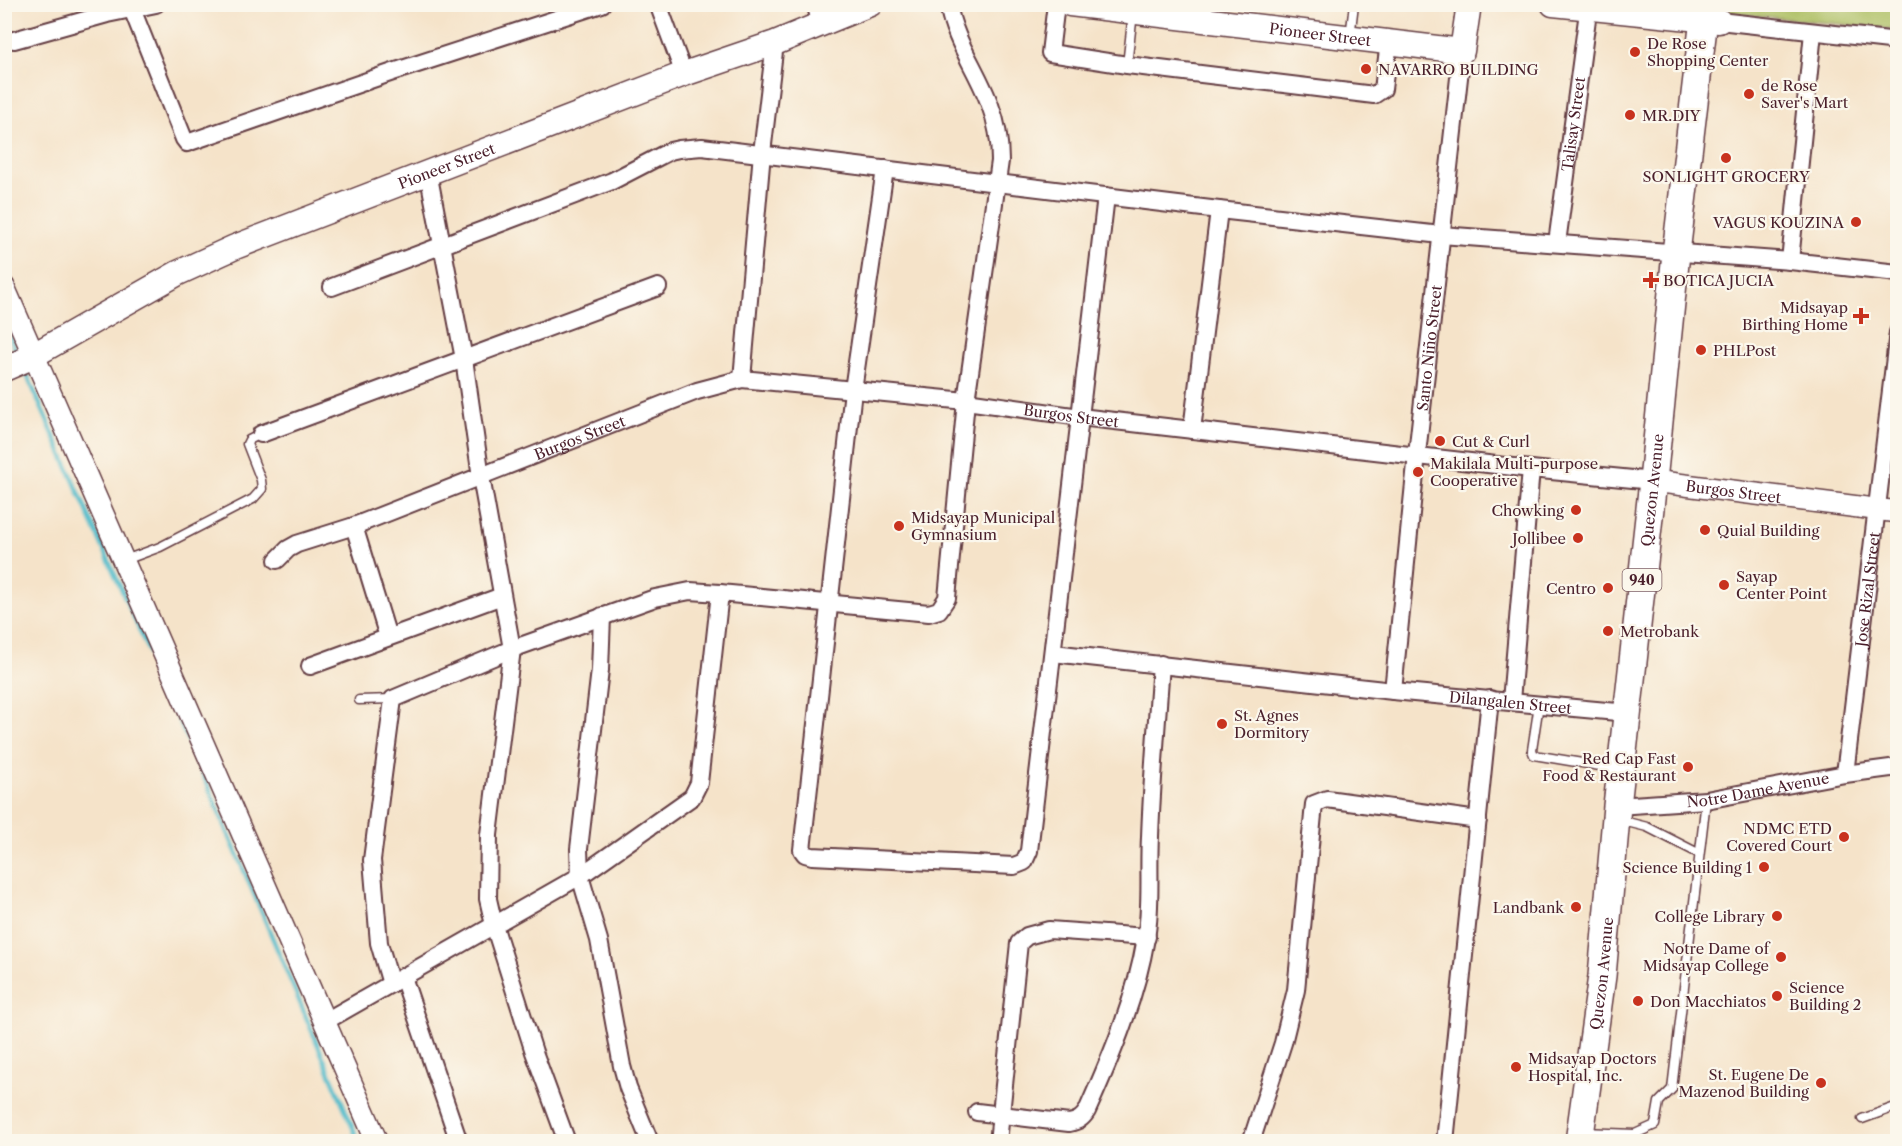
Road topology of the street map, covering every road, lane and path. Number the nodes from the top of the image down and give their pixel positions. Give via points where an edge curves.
1 (156, 4) edge
2 (602, 4) edge
3 (658, 4) edge
4 (870, 4) edge
5 (948, 4) edge
6 (1056, 4) edge
7 (1070, 4) edge
8 (1354, 4) edge
9 (1469, 4) edge
10 (1553, 4) edge
11 (130, 6) edge
12 (1097, 6) edge
13 (1589, 7) edge
14 (1709, 12) edge
15 (1133, 13) junction
16 (818, 14) edge
17 (1813, 32) junction
18 (1350, 37) junction
19 (14, 40) dead end
20 (1898, 41) edge
21 (1389, 42) junction
22 (775, 43) junction
23 (1462, 51) junction
24 (1127, 65) junction
25 (684, 74) junction
26 (762, 153) junction
27 (885, 170) junction
28 (428, 172) junction
29 (998, 183) junction
30 (1106, 196) junction
31 (1219, 210) junction
32 (1441, 235) junction
33 (1557, 243) junction
34 (441, 245) junction
35 (1676, 253) junction
36 (1790, 261) junction
37 (1898, 273) edge
38 (4, 287) edge
39 (332, 287) dead end
40 (658, 287) dead end
41 (1898, 332) edge
42 (464, 359) junction
43 (19, 362) edge
44 (742, 379) junction
45 (853, 390) junction
46 (966, 401) junction
47 (1080, 417) junction
48 (1192, 430) junction
49 (261, 434) joint
50 (1417, 454) junction
51 (1531, 469) junction
52 (481, 477) junction
53 (1653, 481) junction
54 (1887, 510) edge
55 (354, 526) junction
56 (125, 560) junction
57 (277, 560) dead end
58 (720, 593) junction
59 (502, 596) junction
60 (830, 603) junction
61 (602, 616) junction
62 (388, 637) junction
63 (512, 650) junction
64 (1053, 653) junction
65 (1161, 664) junction
66 (310, 666) dead end
67 (1393, 691) junction
68 (393, 699) junction
69 (1490, 699) junction
70 (359, 700) dead end
71 (1510, 701) junction
72 (1539, 704) junction
73 (1628, 713) junction
74 (1898, 767) edge
75 (1622, 769) junction
76 (1845, 774) junction
77 (1706, 800) junction
78 (1616, 813) junction
79 (1478, 820) junction
80 (1698, 853) junction
81 (579, 876) junction
82 (494, 925) junction
83 (1146, 937) junction
84 (397, 980) junction
85 (324, 1022) junction
86 (1898, 1106) edge
87 (977, 1112) dead end
88 (1001, 1115) junction
89 (1862, 1119) dead end
90 (1580, 1137) edge
91 (377, 1142) edge
92 (459, 1142) edge
93 (567, 1142) edge
94 (650, 1142) edge
95 (998, 1142) edge
96 (1251, 1142) edge
97 (1445, 1142) edge

1 - 11 street
2 - 11 street via 187,143
3 - 25 street
4 - 16 main road, Pioneer Street
5 - 29 street via 953,27 996,125 1000,145
6 - 24 street via 1050,53
7 - 12 main road, Pioneer Street
8 - 18 lane
9 - 23 main road, Santo Niño Street
10 - 13 main road
11 - 19 street
12 - 15 main road, Pioneer Street
13 - 14 main road
13 - 33 street, Talisay Street
14 - 17 street
14 - 35 main road, Quezon Avenue / 940
15 - 18 main road, Pioneer Street
15 - 24 lane
16 - 22 main road, Pioneer Street
17 - 20 street
17 - 36 street
18 - 21 main road, Pioneer Street
21 - 23 main road, Pioneer Street
21 - 24 street via 1383,89 1374,96
22 - 25 main road, Pioneer Street
22 - 26 street
23 - 32 street, Santo Niño Street
25 - 28 main road, Pioneer Street
26 - 27 street
26 - 34 street via 702,147 679,149 612,181
26 - 44 street
27 - 29 street
27 - 45 street
28 - 34 street
28 - 43 main road, Pioneer Street via 178,273
29 - 30 street
29 - 46 street
30 - 31 street
30 - 47 street
31 - 32 street
31 - 48 street
32 - 33 street
32 - 50 street, Santo Niño Street
33 - 35 street
34 - 39 street
34 - 42 street
35 - 36 street
35 - 53 main road, Quezon Avenue / 940
36 - 37 street
38 - 43 street
40 - 42 street
41 - 54 street, Jose Rizal Street
42 - 49 street
42 - 52 street
43 - 56 street
44 - 45 street, Burgos Street
44 - 52 street, Burgos Street via 676,399
45 - 46 street, Burgos Street
45 - 60 street
46 - 47 street, Burgos Street
46 - 60 street via 946,598 939,609 929,613
47 - 48 street, Burgos Street
47 - 64 street
48 - 50 street, Burgos Street
49 - 56 lane via 247,444 262,489 253,499
50 - 51 street, Burgos Street
50 - 67 street, Santo Niño Street
51 - 53 street, Burgos Street
51 - 71 street
52 - 55 street, Burgos Street
52 - 59 street
53 - 54 street, Burgos Street
53 - 73 main road, Quezon Avenue / 940
54 - 76 street, Jose Rizal Street
55 - 57 street, Burgos Street via 297,544
55 - 62 street
56 - 85 street
58 - 60 street
58 - 61 street via 675,593
58 - 81 street via 699,783 692,797 682,805
59 - 62 street
59 - 63 street
60 - 64 street via 802,850 812,856 1014,867 1024,862 1029,851
61 - 63 street
61 - 81 street
62 - 66 street
63 - 68 street
63 - 82 street via 489,836 488,899
64 - 65 street, Dilangalen Street
65 - 67 street, Dilangalen Street
65 - 83 street
67 - 69 street, Dilangalen Street
68 - 70 lane
68 - 84 street via 372,861 379,943
69 - 71 street, Dilangalen Street
69 - 79 street
71 - 72 street, Dilangalen Street
72 - 73 street, Dilangalen Street
72 - 75 lane via 1534,755
73 - 75 main road, Quezon Avenue / 940
74 - 76 street, Notre Dame Avenue
75 - 78 main road, Quezon Avenue / 940
76 - 77 street, Notre Dame Avenue
77 - 78 street, Notre Dame Avenue
77 - 80 lane
78 - 80 lane
78 - 90 main road, Quezon Avenue / 940 via 1602,976
79 - 96 street via 1327,799 1314,804 1296,990
79 - 97 street
80 - 90 lane via 1672,1089 1659,1102 1655,1125 1635,1134
81 - 82 street
81 - 94 street via 597,932 622,1066
82 - 84 street
82 - 93 street
83 - 88 street via 1138,979 1110,1059 1082,1118 1069,1123
83 - 88 street via 1049,930 1019,943
84 - 85 street
84 - 92 street
85 - 91 street
86 - 89 lane
87 - 88 street
88 - 95 street

